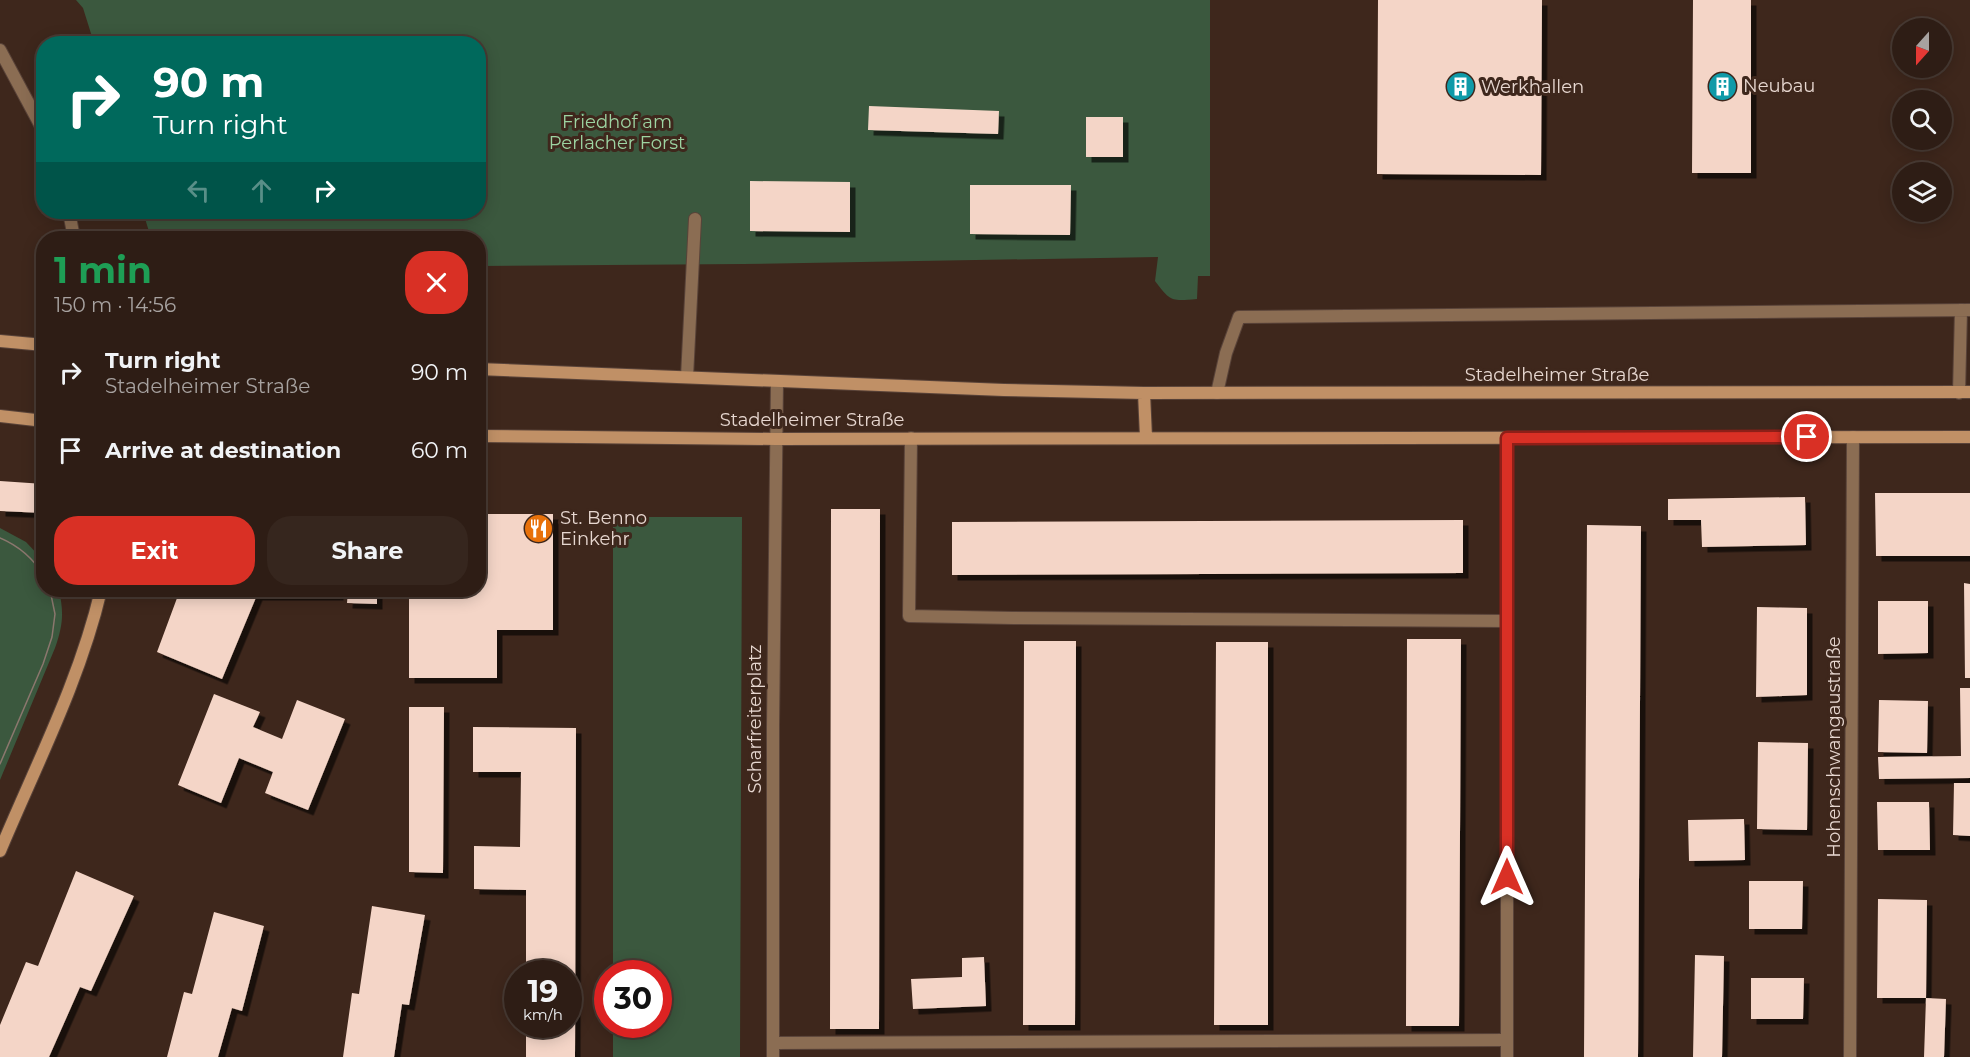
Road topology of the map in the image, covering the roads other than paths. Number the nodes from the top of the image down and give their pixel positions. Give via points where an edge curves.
1 (0, 50) edge
2 (36, 117) edge
3 (695, 219) dead end
4 (1965, 310) edge
5 (0, 341) edge
6 (36, 344) edge
7 (486, 369) edge
8 (687, 377) junction
9 (777, 382) junction
10 (1964, 392) edge
11 (1144, 393) junction
12 (1217, 393) junction
13 (0, 416) edge
14 (36, 420) edge
15 (486, 436) edge
16 (1146, 437) junction
17 (1853, 437) junction
18 (1970, 437) edge
19 (911, 438) junction
20 (1507, 438) junction
21 (776, 439) junction
22 (99, 597) edge
23 (1507, 621) junction
24 (0, 851) edge
25 (1506, 1040) junction
26 (773, 1043) junction
27 (773, 1057) edge
28 (1507, 1057) edge
29 (1850, 1057) edge

1 - 2 street
3 - 8 street
4 - 10 street
4 - 12 street via 1239,317
5 - 6 main road
7 - 8 main road, Stadelheimer Straße
8 - 9 main road, Stadelheimer Straße
9 - 11 main road, Stadelheimer Straße
9 - 21 street, Scharfreiterplatz
10 - 12 main road, Stadelheimer Straße
11 - 12 main road, Stadelheimer Straße
11 - 16 main road
13 - 14 main road
15 - 21 main road, Stadelheimer Straße
16 - 19 main road, Stadelheimer Straße
16 - 20 main road, Stadelheimer Straße
17 - 18 main road, Stadelheimer Straße
17 - 20 main road, Stadelheimer Straße
17 - 29 street, Hohenschwangaustraße
19 - 21 main road, Stadelheimer Straße
19 - 23 street via 909,616
20 - 23 street
21 - 26 street, Scharfreiterplatz
22 - 24 main road via 81,661
23 - 25 street
25 - 26 street
25 - 28 street
26 - 27 street, Scharfreiterplatz

